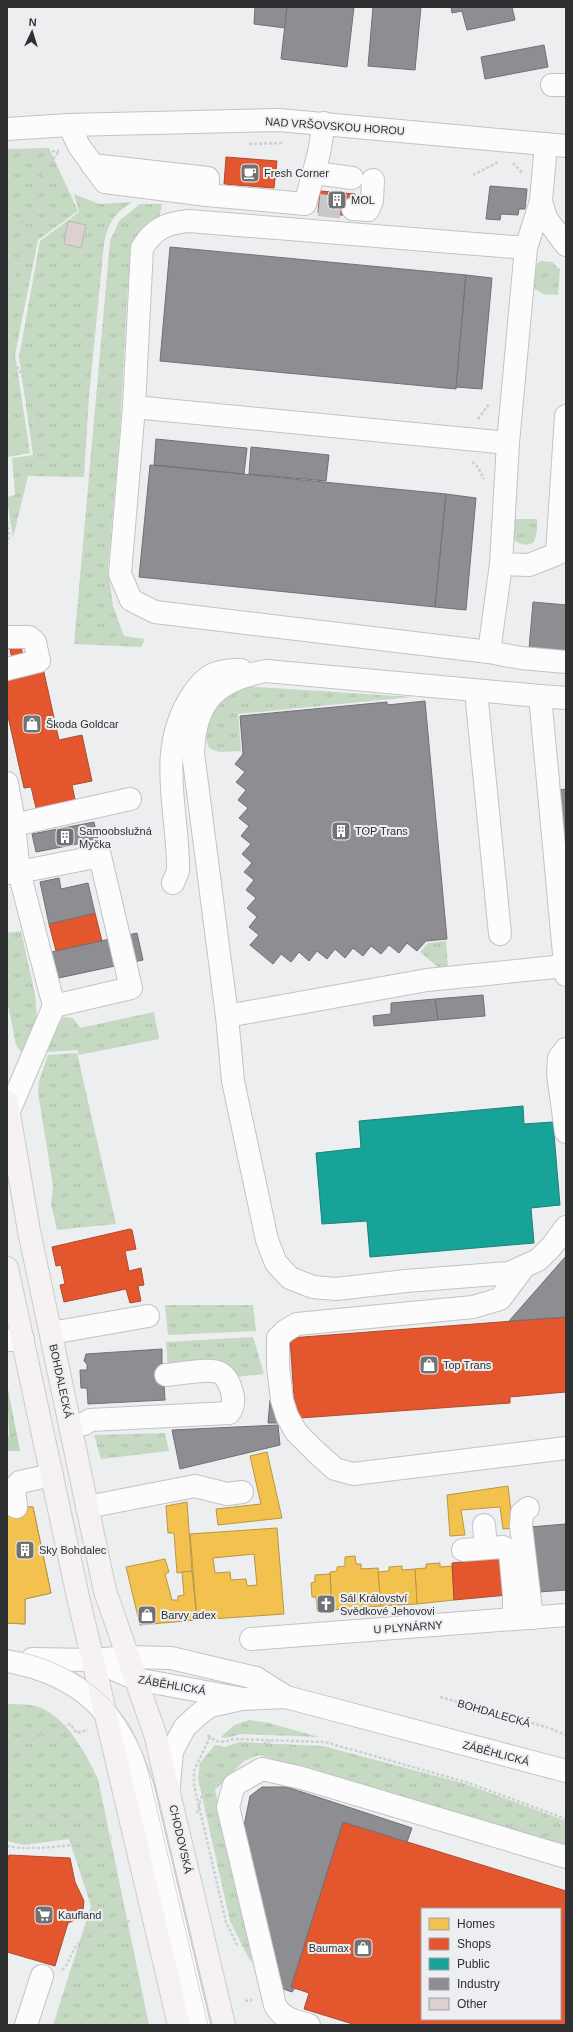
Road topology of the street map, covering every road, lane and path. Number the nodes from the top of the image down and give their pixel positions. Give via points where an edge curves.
1 (324, 123) junction
2 (70, 125) junction
3 (7, 129) edge
4 (289, 143) dead end
5 (242, 144) dead end
6 (556, 145) edge
7 (69, 148) junction
8 (7, 153) edge
9 (490, 160) dead end
10 (315, 173) junction
11 (473, 175) dead end
12 (352, 178) dead end
13 (373, 180) dead end
14 (541, 201) junction
15 (353, 209) tunnel mouth
16 (31, 219) junction
17 (7, 227) edge
18 (566, 245) edge
19 (526, 248) junction
20 (7, 301) edge
21 (7, 349) edge
22 (134, 407) junction
23 (566, 416) edge
24 (508, 443) junction
25 (42, 457) dead end
26 (467, 458) dead end
27 (486, 485) dead end
28 (563, 513) edge
29 (7, 522) edge
30 (7, 545) edge
31 (561, 555) edge
32 (501, 564) junction
33 (18, 631) edge
34 (489, 652) junction
35 (566, 662) edge
36 (7, 669) edge
37 (266, 672) junction
38 (476, 690) junction
39 (540, 696) junction
40 (566, 698) edge
41 (7, 783) edge
42 (130, 799) dead end
43 (14, 825) junction
44 (13, 872) edge
45 (173, 883) dead end
46 (500, 934) dead end
47 (566, 970) edge
48 (54, 1006) junction
49 (227, 1016) junction
50 (566, 1049) edge
51 (8, 1107) edge
52 (566, 1132) edge
53 (566, 1227) edge
54 (7, 1268) edge
55 (524, 1268) junction
56 (148, 1316) dead end
57 (51, 1333) junction
58 (15, 1340) edge
59 (166, 1375) dead end
60 (70, 1426) junction
61 (566, 1448) edge
62 (52, 1475) junction
63 (13, 1482) edge
64 (242, 1492) dead end
65 (16, 1507) dead end
66 (87, 1507) junction
67 (528, 1508) dead end
68 (484, 1525) dead end
69 (486, 1548) junction
70 (463, 1550) dead end
71 (566, 1615) edge
72 (523, 1619) junction
73 (251, 1639) dead end
74 (7, 1656) edge
75 (126, 1657) junction
76 (93, 1660) junction
77 (7, 1661) edge
78 (136, 1679) junction
79 (286, 1697) junction
80 (440, 1698) dead end
81 (243, 1699) junction
82 (107, 1715) junction
83 (89, 1730) dead end
84 (566, 1735) edge
85 (7, 1749) edge
86 (566, 1772) edge
87 (169, 1786) junction
88 (7, 1803) edge
89 (108, 1817) dead end
90 (566, 1819) edge
91 (80, 1822) junction
92 (112, 1837) dead end
93 (94, 1841) junction
94 (7, 1846) edge
95 (566, 1857) edge
96 (131, 1921) dead end
97 (241, 1953) dead end
98 (51, 1974) joint
99 (176, 2018) edge
100 (26, 2025) edge
101 (199, 2025) edge
102 (224, 2025) edge
103 (309, 2025) edge

1 - 2 street, NAD VRŠOVSKOU HOROU via 279,120
1 - 6 street, NAD VRŠOVSKOU HOROU
1 - 10 street
2 - 3 street, NAD VRŠOVSKOU HOROU
2 - 7 street
4 - 5 path
6 - 14 street
7 - 8 path
7 - 10 street via 91,165 105,182 207,195 312,205
7 - 16 path via 44,172
9 - 11 path via 498,161
10 - 12 street
13 - 15 street via 372,201 368,210
14 - 18 street via 546,218
14 - 19 street
16 - 17 path
16 - 20 path
19 - 22 street via 189,221 174,222 150,235 142,248
19 - 24 street
21 - 25 path via 27,384 44,439
22 - 24 street
22 - 34 street via 120,574 131,600 155,612
23 - 28 street
24 - 32 street
26 - 27 path via 476,466
28 - 31 street
29 - 30 path
31 - 32 street via 528,565
32 - 34 street
33 - 36 street via 35,642 39,661
34 - 35 street
37 - 38 street
37 - 45 street via 215,672 197,686 182,710 172,740 171,776 178,864
37 - 49 street via 244,675 225,683 209,700 198,721 194,738 193,753
38 - 39 street
38 - 46 street
39 - 40 street
39 - 47 street
41 - 43 street
42 - 43 street
43 - 44 street
44 - 48 street
44 - 48 street via 100,856 131,988
47 - 49 street via 427,980
48 - 51 street
49 - 55 street via 233,1082 267,1240 276,1263 290,1278 313,1288 336,1289 508,1273
50 - 52 street via 559,1058 558,1074
51 - 57 main road, BOHDALECKÁ via 29,1231
53 - 55 street via 538,1260
54 - 58 main road
55 - 61 street via 500,1298 473,1307 297,1324 278,1338 282,1400 296,1432 336,1469 353,1474
56 - 57 street
57 - 60 main road, BOHDALECKÁ
58 - 62 main road
59 - 60 street via 218,1372 228,1380 233,1408 229,1413 90,1420 84,1424
60 - 66 main road, BOHDALECKÁ
62 - 63 street
62 - 76 main road
63 - 65 street
64 - 66 street via 227,1494 195,1486
66 - 75 main road, BOHDALECKÁ via 105,1591
67 - 72 street via 522,1513 521,1526
68 - 69 street
69 - 70 street
69 - 72 street via 504,1547 510,1552
71 - 72 street, U PLYNÁRNY
72 - 73 street, U PLYNÁRNY
74 - 76 street via 48,1660
75 - 76 street, ZÁBĚHLICKÁ
75 - 78 main road, CHODOVSKÁ
75 - 79 street, ZÁBĚHLICKÁ via 171,1658 256,1678
76 - 78 street, ZÁBĚHLICKÁ
76 - 82 main road
77 - 82 street via 39,1668 68,1681 93,1700
78 - 81 street, ZÁBĚHLICKÁ
78 - 87 main road, CHODOVSKÁ
79 - 81 street, ZÁBĚHLICKÁ
79 - 86 street, ZÁBĚHLICKÁ
80 - 84 path, BOHDALECKÁ
81 - 87 street via 210,1706 185,1727 172,1751
82 - 99 main road
82 - 101 street via 130,1750 142,1788
83 - 85 path via 77,1733 70,1724
87 - 102 main road, CHODOVSKÁ
88 - 91 path via 31,1816 51,1821
89 - 91 path
90 - 97 path via 468,1783 325,1742 233,1739 224,1743 210,1737 194,1771 194,1785 226,1922
91 - 93 path
92 - 93 path
93 - 94 path via 20,1849
95 - 103 street via 302,1778 262,1769 234,1785 228,1807 274,2005 286,2018
96 - 98 path via 87,1935 75,1948 66,1966
98 - 100 street

